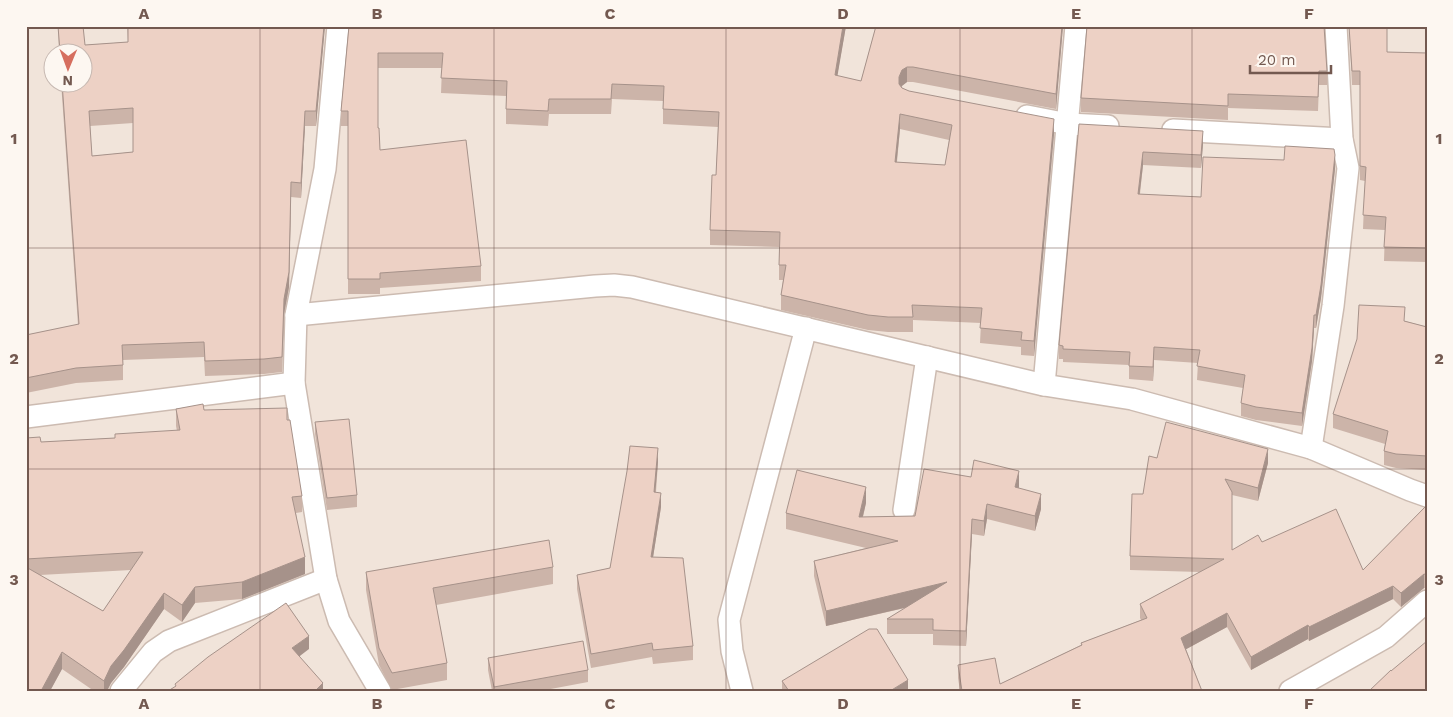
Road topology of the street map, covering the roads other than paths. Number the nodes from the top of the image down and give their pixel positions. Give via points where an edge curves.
1 (338, 26) edge
2 (1076, 26) edge
3 (1336, 26) edge
4 (1009, 113) edge
5 (1068, 124) junction
6 (1126, 127) edge
7 (1156, 129) edge
8 (1342, 139) junction
9 (296, 315) junction
10 (806, 328) junction
11 (927, 357) junction
12 (294, 383) junction
13 (1044, 385) junction
14 (26, 416) edge
15 (1311, 448) junction
16 (1427, 496) edge
17 (904, 510) dead end
18 (326, 579) junction
19 (1427, 601) edge
20 (121, 691) edge
21 (380, 691) edge
22 (742, 691) edge
23 (1290, 691) edge

1 - 9 street via 326,169
2 - 5 street
3 - 8 street
4 - 5 street
5 - 6 street
5 - 13 street
7 - 8 street
8 - 15 street via 1348,168 1333,306
9 - 10 street via 614,285
9 - 12 street
10 - 11 street
10 - 22 street via 730,620 732,651
11 - 13 street
11 - 17 street
12 - 14 street
12 - 18 street
13 - 15 street via 1132,399
15 - 16 street
18 - 20 street via 169,641 153,652
18 - 21 street via 339,621
19 - 23 street via 1386,637

